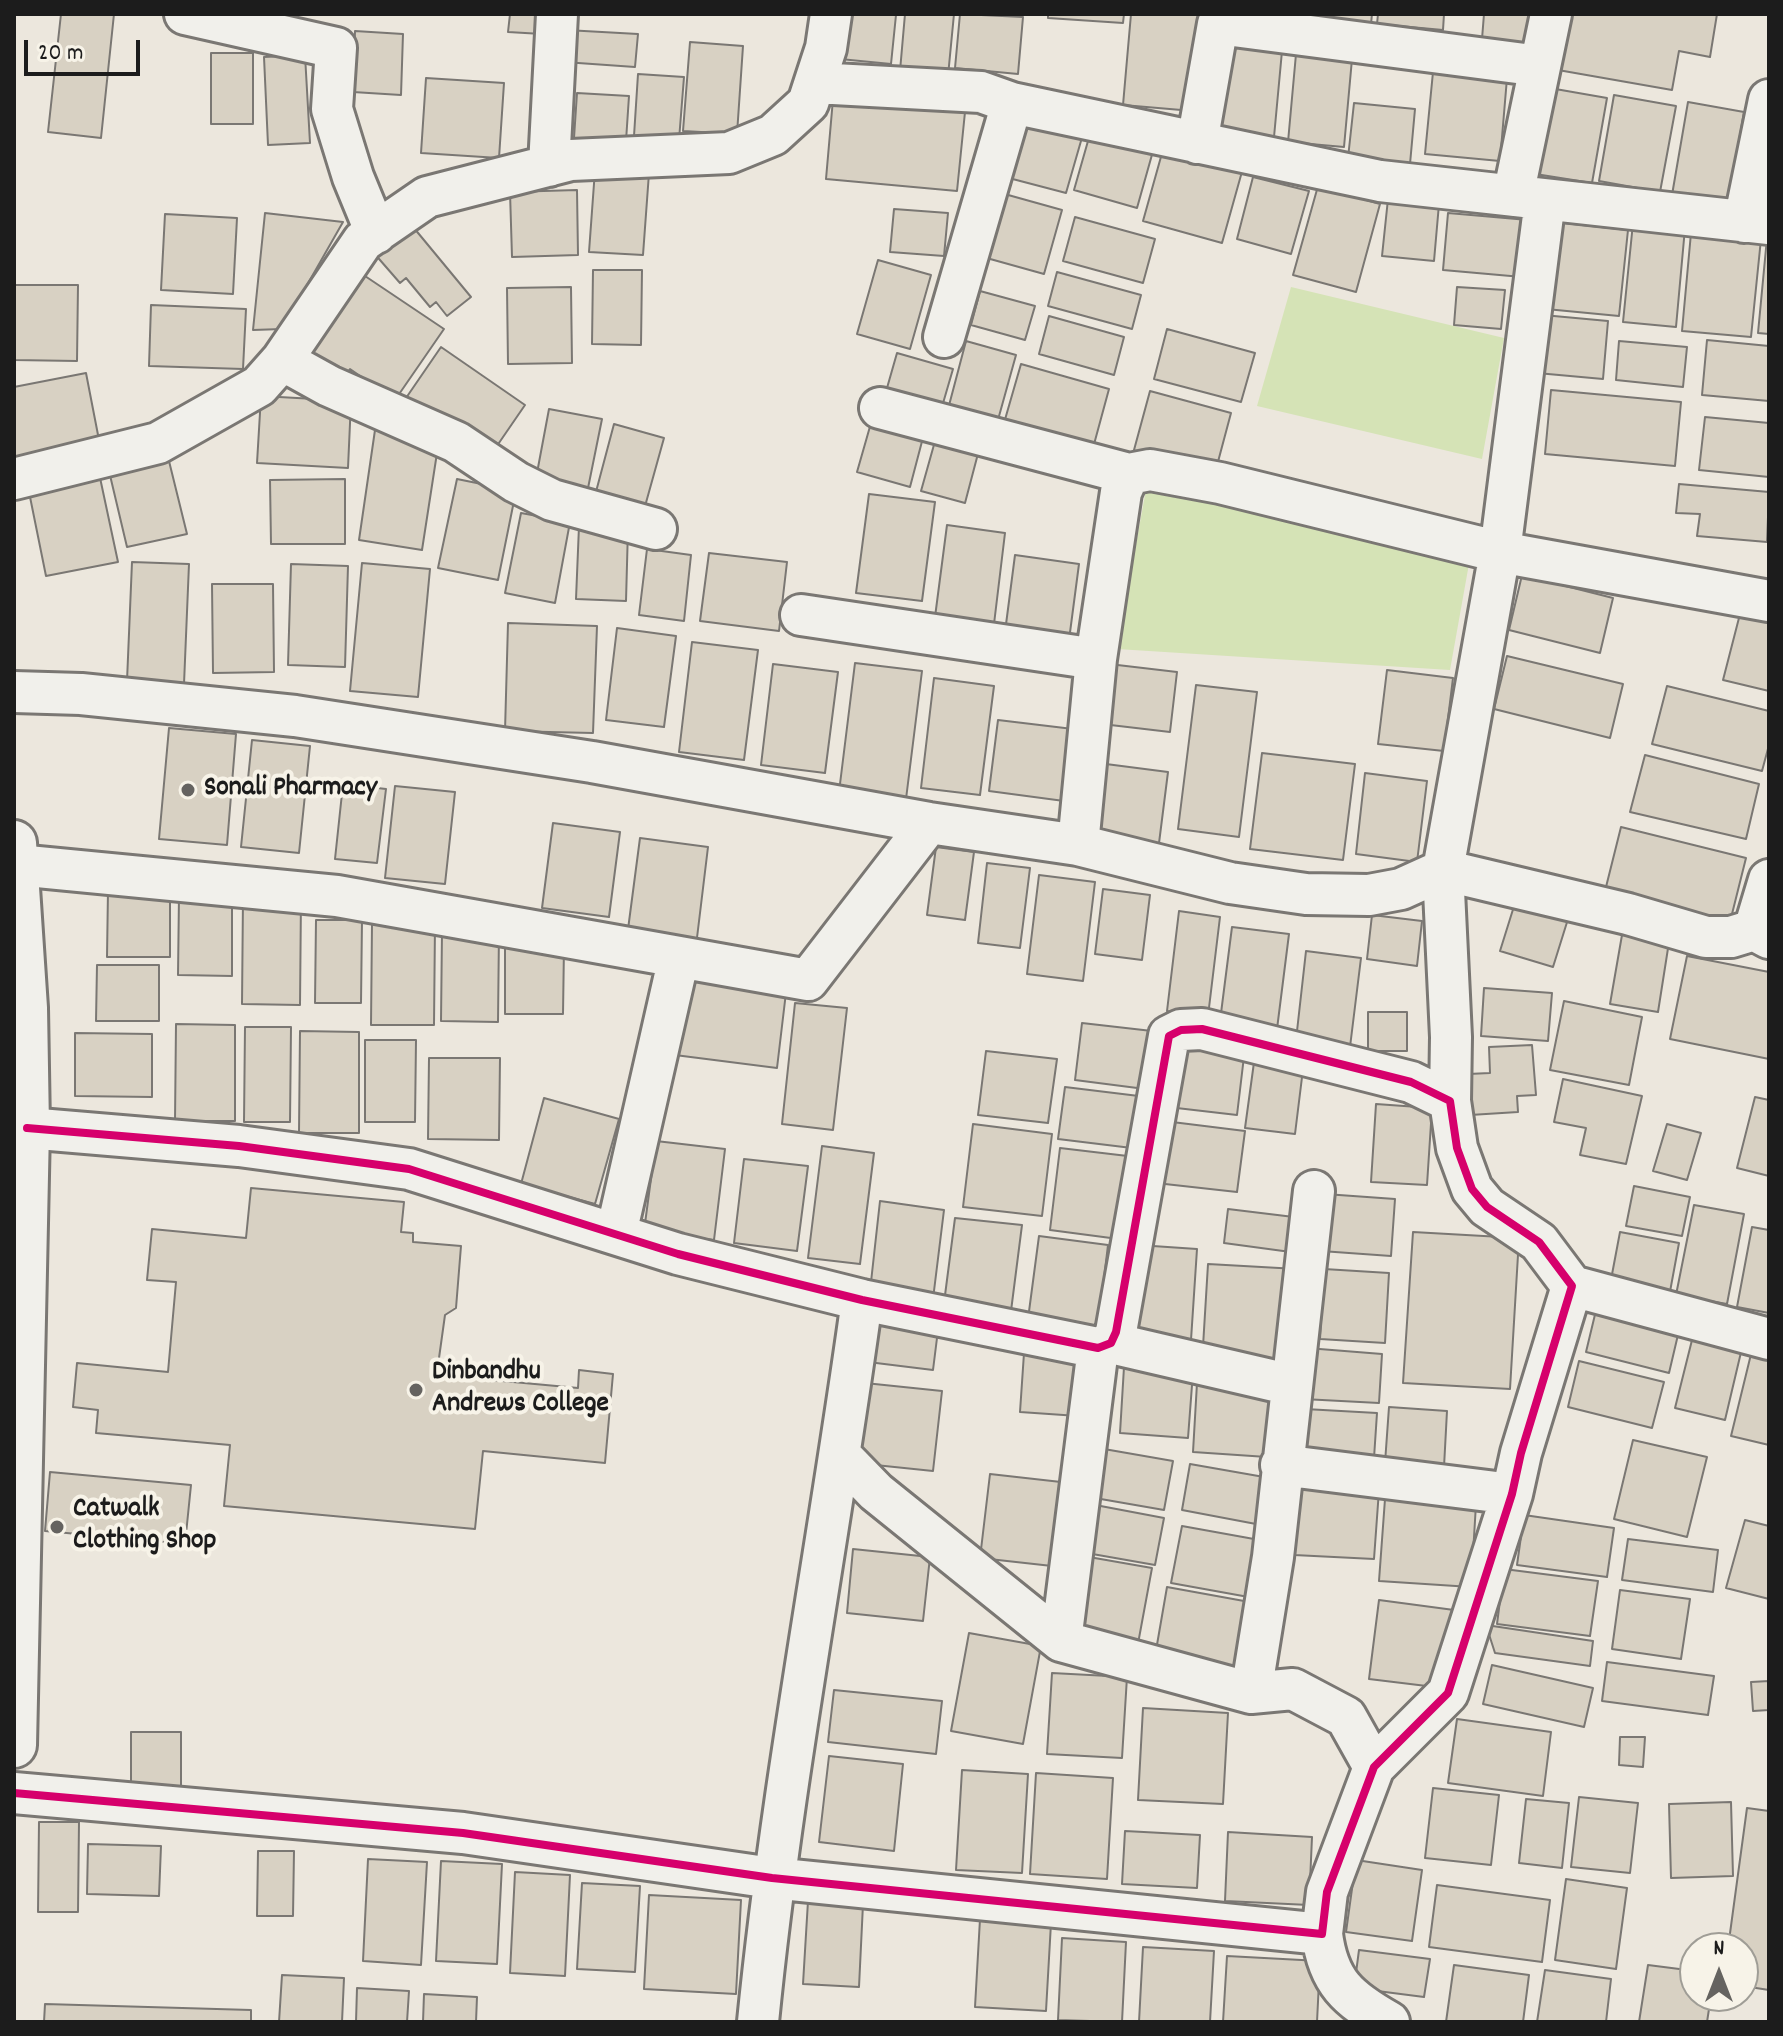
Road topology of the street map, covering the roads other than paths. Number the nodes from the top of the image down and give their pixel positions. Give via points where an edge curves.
1 (185, 14) edge
2 (557, 14) edge
3 (831, 14) edge
4 (1551, 14) edge
5 (1540, 66) junction
6 (815, 83) junction
7 (1769, 100) edge
8 (1012, 103) junction
9 (1197, 143) junction
10 (549, 166) junction
11 (1529, 198) junction
12 (1757, 223) edge
13 (376, 233) junction
14 (944, 337) dead end
15 (282, 360) junction
16 (880, 408) dead end
17 (1129, 474) junction
18 (14, 479) edge
19 (656, 529) dead end
20 (1500, 552) junction
21 (1769, 601) edge
22 (801, 615) dead end
23 (1096, 659) junction
24 (14, 692) edge
25 (929, 823) junction
26 (1078, 845) junction
27 (16, 854) edge
28 (1443, 870) junction
29 (1769, 880) edge
30 (1762, 934) edge
31 (679, 957) junction
32 (1450, 1101) junction
33 (27, 1128) junction
34 (1314, 1191) dead end
35 (616, 1234) junction
36 (1572, 1286) junction
37 (862, 1300) junction
38 (1769, 1339) edge
39 (1105, 1346) junction
40 (1292, 1385) junction
41 (840, 1455) junction
42 (1281, 1465) junction
43 (1512, 1494) junction
44 (15, 1601) edge
45 (1061, 1641) junction
46 (1251, 1693) junction
47 (14, 1745) edge
48 (1374, 1767) junction
49 (14, 1793) edge
50 (772, 1878) junction
51 (1322, 1934) junction
52 (758, 2022) edge
53 (1389, 2022) edge

1 - 13 street via 336,48 332,109
2 - 10 street
3 - 6 street
4 - 5 street
5 - 9 street via 1218,24
5 - 11 street
6 - 8 street via 981,92
6 - 10 street via 808,103 773,135 729,153 571,160
7 - 12 street
8 - 9 street
8 - 14 street
9 - 11 street via 1380,181
10 - 13 street via 427,197
11 - 12 street
11 - 20 street
13 - 15 street via 363,241
15 - 18 street via 259,386 158,443
15 - 19 street via 456,442 552,500
16 - 17 street
17 - 20 street via 1150,470 1220,483
17 - 23 street via 1121,492
20 - 21 street
20 - 28 street
22 - 23 street
23 - 26 street
24 - 25 street via 295,716 592,762
25 - 26 street
25 - 31 street via 808,980
26 - 28 street via 1230,883 1306,894 1369,895 1401,889
27 - 31 street via 337,896
27 - 33 main road
28 - 30 street via 1706,937
28 - 32 street
29 - 30 street
31 - 35 street
32 - 36 street via 1457,1148 1472,1189 1487,1207 1539,1242
32 - 39 street via 1411,1082 1202,1029 1169,1036
33 - 35 street via 239,1146 409,1169
33 - 44 main road
34 - 40 street
35 - 37 street
36 - 38 street
36 - 43 street
37 - 39 street
37 - 41 street
39 - 40 street
39 - 45 street
40 - 42 street
41 - 45 street via 876,1492
41 - 50 street
42 - 43 street
42 - 46 street via 1273,1557
43 - 48 street via 1448,1693
44 - 47 main road
45 - 46 street
46 - 48 street via 1293,1689 1346,1717
48 - 51 street via 1327,1892
49 - 50 street via 463,1833
50 - 51 street
50 - 52 street
51 - 53 street via 1337,1985

